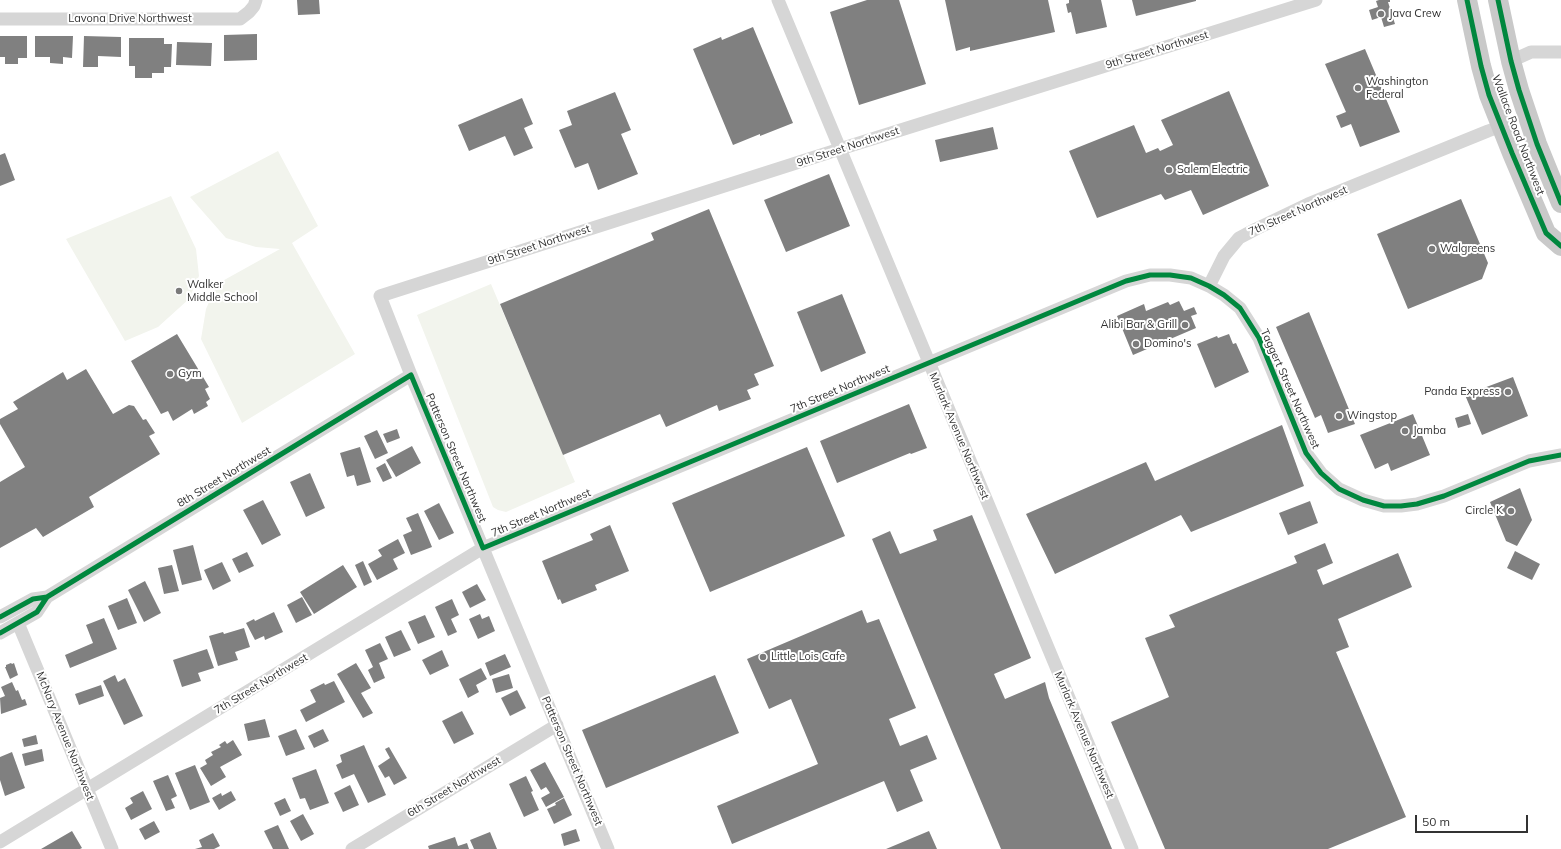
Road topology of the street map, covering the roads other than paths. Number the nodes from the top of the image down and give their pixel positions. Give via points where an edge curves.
1 (778, 0) edge
2 (1316, 0) edge
3 (1467, 0) edge
4 (1498, 0) edge
5 (255, 3) edge
6 (0, 18) edge
7 (1561, 52) edge
8 (1511, 61) junction
9 (1502, 126) junction
10 (840, 149) junction
11 (1561, 203) edge
12 (1561, 246) edge
13 (1209, 286) junction
14 (380, 296) joint
15 (928, 362) junction
16 (410, 375) junction
17 (1561, 455) edge
18 (482, 548) junction
19 (47, 597) junction
20 (0, 617) edge
21 (18, 622) junction
22 (0, 633) edge
23 (556, 725) junction
24 (88, 790) junction
25 (0, 842) edge
26 (112, 849) edge
27 (352, 849) edge
28 (608, 849) edge
29 (1132, 849) edge

1 - 10 street, Murlark Avenue Northwest
2 - 10 street, 9th Street Northwest
3 - 9 main road, Wallace Road Northwest via 1481,66
4 - 8 main road, Wallace Road Northwest
5 - 6 street, Lavona Drive Northwest via 240,19
7 - 8 street via 1531,52
8 - 11 main road, Wallace Road Northwest via 1537,144
9 - 12 main road, Wallace Road Northwest via 1546,233
9 - 13 street, 7th Street Northwest via 1308,204 1239,238 1224,256
10 - 14 street, 9th Street Northwest
10 - 15 street, Murlark Avenue Northwest
13 - 15 street, 7th Street Northwest via 1191,278 1170,275 1150,275 1126,281
13 - 17 street, Taggert Street Northwest via 1240,308 1259,338 1306,453 1321,473 1339,489 1384,506 1417,504 1444,496 1529,461
14 - 16 street, Patterson Street Northwest
15 - 18 street, 7th Street Northwest
15 - 29 street, Murlark Avenue Northwest
16 - 18 street, Patterson Street Northwest
16 - 19 street, 8th Street Northwest
18 - 23 street, Patterson Street Northwest
18 - 24 street, 7th Street Northwest
19 - 20 street, 8th Street Northwest via 33,599
19 - 21 street, 8th Street Northwest via 37,612
21 - 22 street, 8th Street Northwest
21 - 24 street, McNary Avenue Northwest
23 - 27 street, 6th Street Northwest
23 - 28 street, Patterson Street Northwest
24 - 25 street, 7th Street Northwest
24 - 26 street, McNary Avenue Northwest

